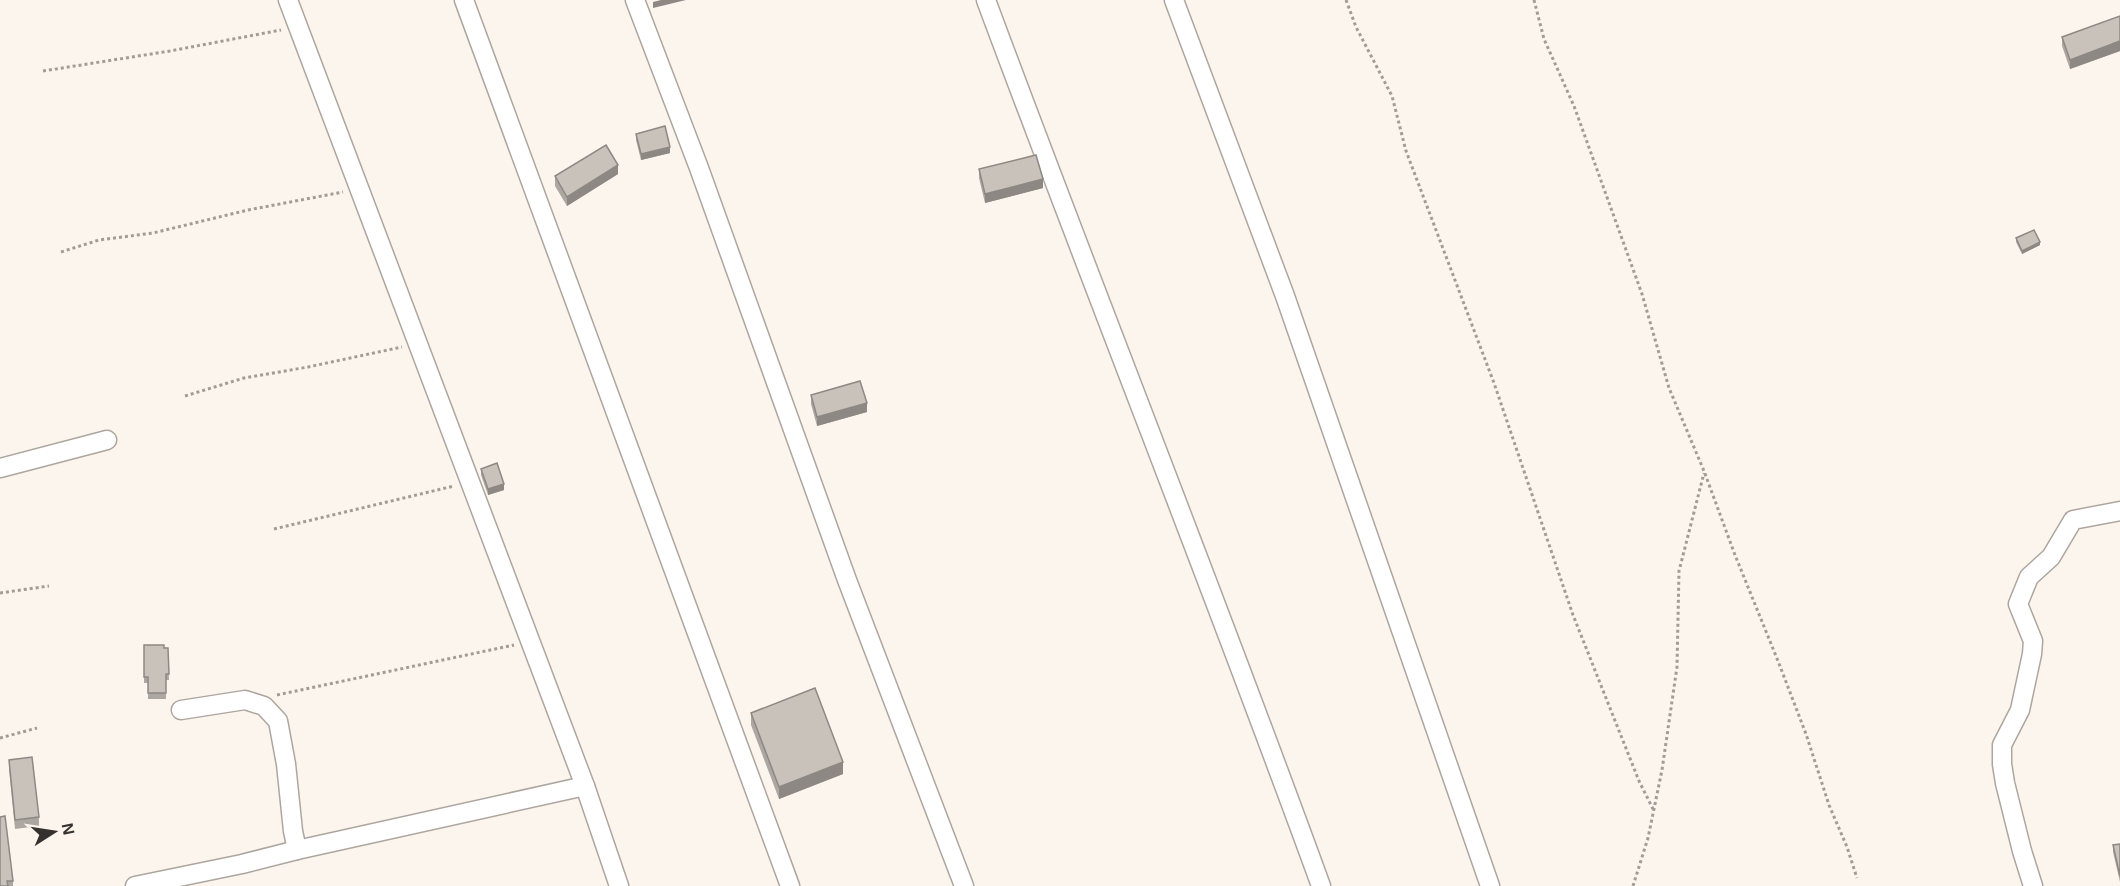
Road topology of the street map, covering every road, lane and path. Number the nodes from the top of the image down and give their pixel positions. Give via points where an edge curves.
1 (288, 0) edge
2 (464, 0) edge
3 (635, 0) edge
4 (986, 0) edge
5 (1174, 0) edge
6 (1346, 0) edge
7 (1534, 0) edge
8 (297, 26) junction
9 (43, 71) dead end
10 (359, 189) junction
11 (61, 252) dead end
12 (418, 344) junction
13 (185, 396) dead end
14 (107, 440) dead end
15 (0, 468) edge
16 (1704, 471) junction
17 (471, 482) junction
18 (2120, 511) edge
19 (274, 529) dead end
20 (49, 586) dead end
21 (0, 593) edge
22 (531, 642) junction
23 (274, 696) dead end
24 (181, 710) dead end
25 (37, 728) dead end
26 (0, 738) edge
27 (585, 786) junction
28 (1654, 811) junction
29 (297, 850) junction
30 (1857, 878) dead end
31 (135, 886) edge
32 (619, 886) edge
33 (790, 886) edge
34 (964, 886) edge
35 (1321, 886) edge
36 (1490, 886) edge
37 (1634, 886) edge
38 (2033, 886) edge

1 - 8 street
2 - 33 street
3 - 34 street via 847,580
4 - 35 street
5 - 36 street via 1285,296
6 - 28 path via 1392,96 1406,151 1494,383 1573,615
7 - 16 path via 1544,39 1574,106 1642,294 1669,388
8 - 9 path
8 - 10 street
10 - 11 path via 99,240
10 - 12 street
12 - 13 path via 244,378
12 - 17 street
14 - 15 street
16 - 28 path via 1679,571 1677,667
16 - 30 path
17 - 19 path
17 - 22 street
18 - 38 street via 2073,520 2051,556 2029,577 2018,604 2033,641 2032,654 2020,710 2002,745 2002,764
20 - 21 path
22 - 23 path
22 - 27 street
24 - 29 street via 245,700 264,706 278,721
25 - 26 path
27 - 29 street
27 - 32 street
28 - 37 path
29 - 31 street

